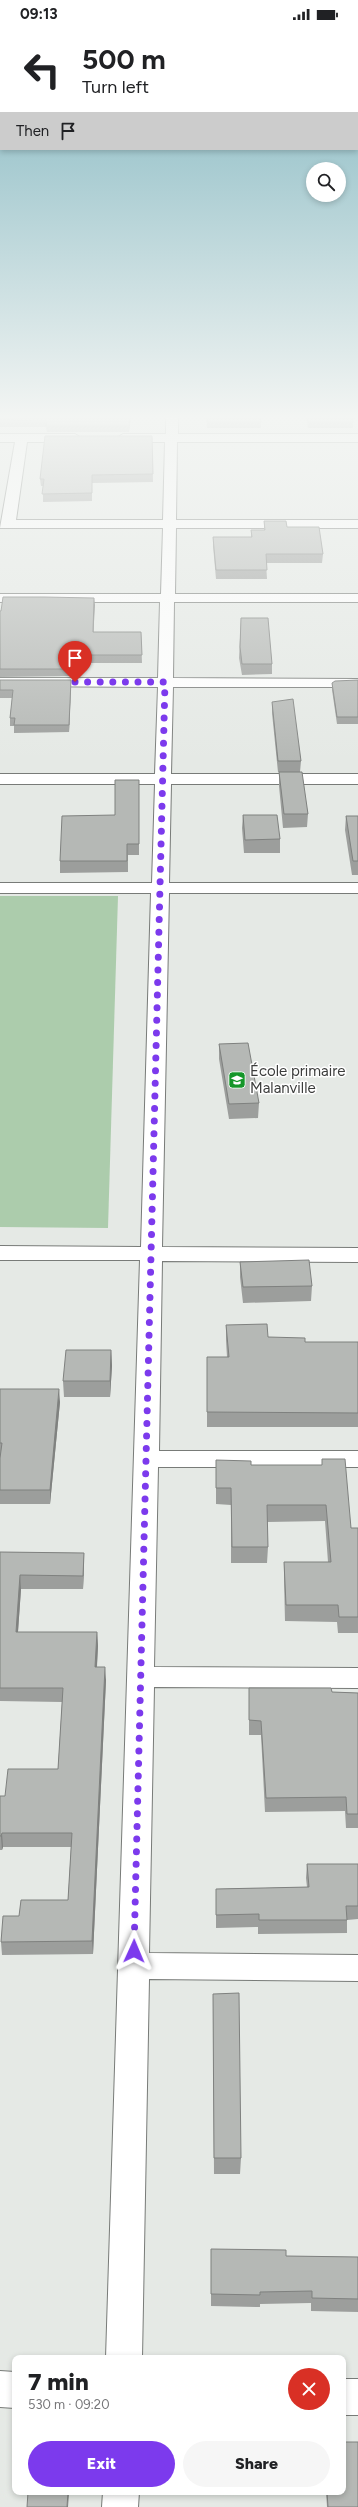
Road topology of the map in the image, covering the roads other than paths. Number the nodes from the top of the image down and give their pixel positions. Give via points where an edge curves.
1 (169, 531) edge
2 (0, 598) edge
3 (167, 598) junction
4 (358, 598) edge
5 (0, 682) edge
6 (165, 682) junction
7 (358, 683) edge
8 (0, 779) edge
9 (358, 779) edge
10 (163, 780) junction
11 (0, 888) edge
12 (160, 888) junction
13 (358, 888) edge
14 (0, 1253) edge
15 (151, 1253) junction
16 (358, 1255) edge
17 (146, 1459) junction
18 (358, 1459) edge
19 (140, 1677) junction
20 (358, 1678) edge
21 (133, 1966) junction
22 (358, 1968) edge
23 (124, 2355) edge
24 (0, 2389) edge
25 (12, 2390) edge
26 (346, 2397) edge
27 (358, 2397) edge
28 (121, 2495) edge
29 (120, 2507) edge

1 - 3 street
2 - 3 street
3 - 4 street
3 - 6 street
5 - 6 street
6 - 7 street
6 - 10 street
8 - 10 street
9 - 10 street
10 - 12 street
11 - 12 street
12 - 13 street
12 - 15 street
14 - 15 street
15 - 16 street
15 - 17 street
17 - 18 street
17 - 19 street
19 - 20 street
19 - 21 street
21 - 22 street
21 - 23 street
24 - 25 street
26 - 27 street
28 - 29 street

